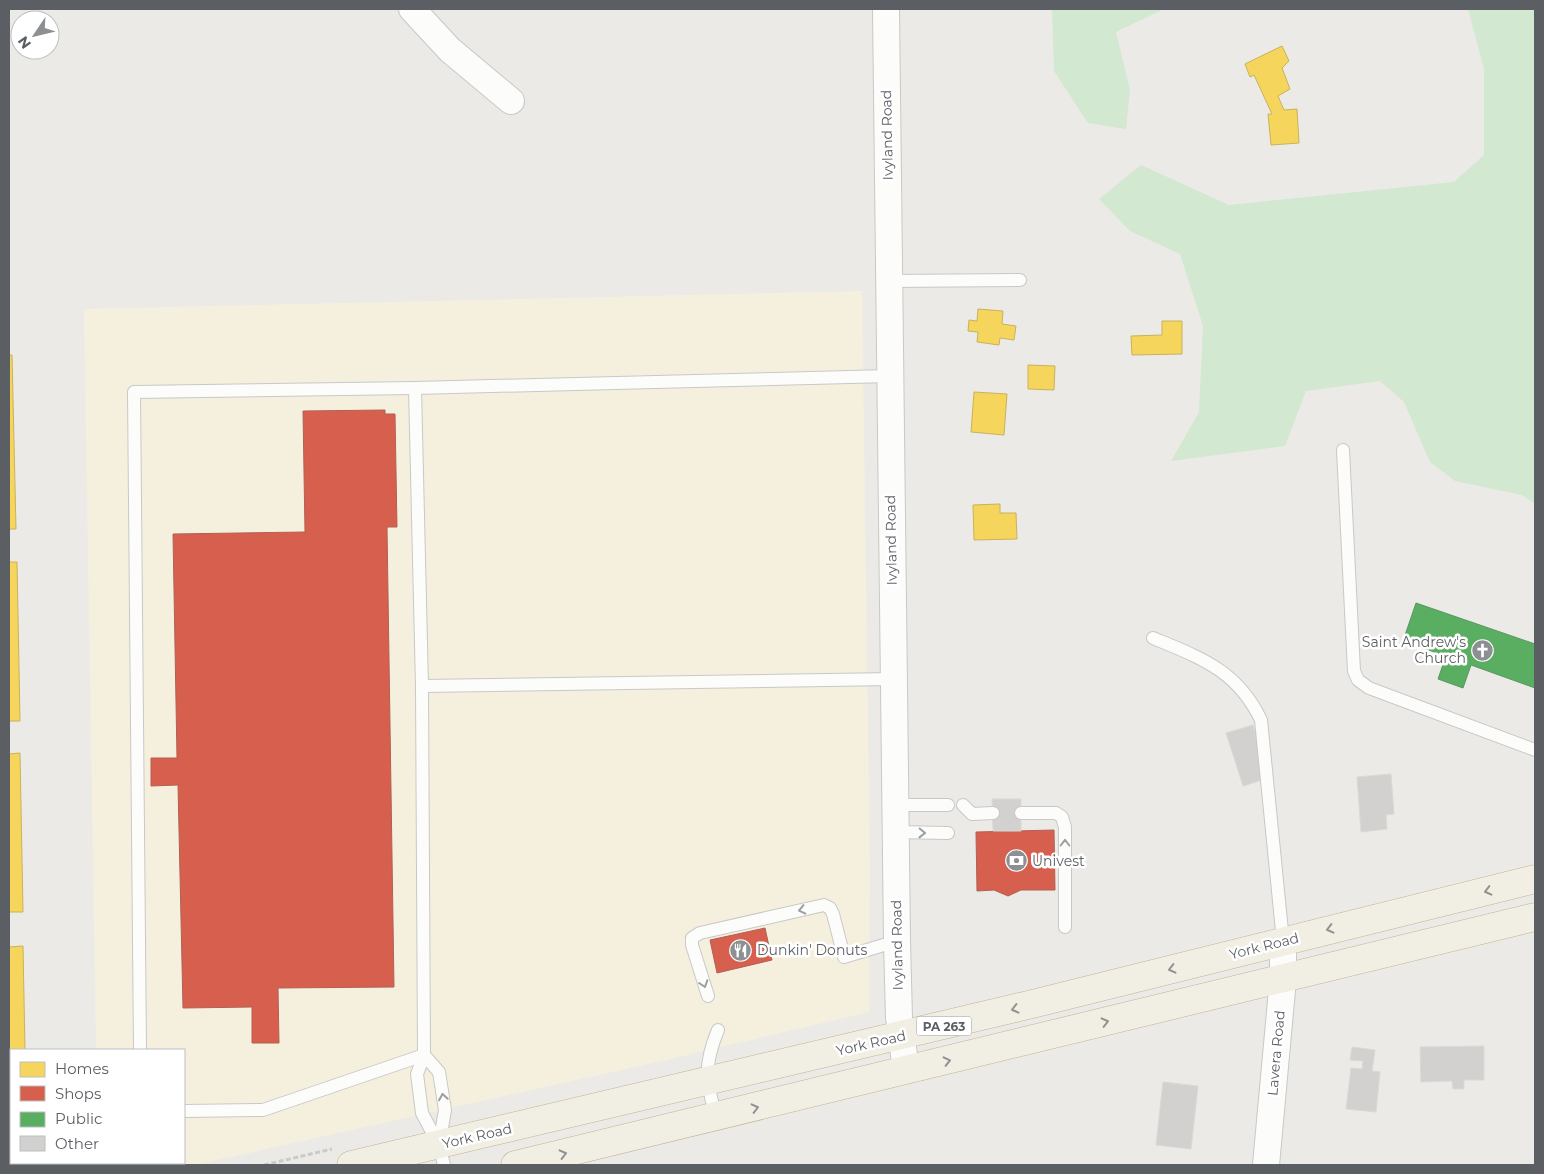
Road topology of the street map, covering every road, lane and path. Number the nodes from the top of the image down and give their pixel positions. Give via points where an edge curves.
1 (412, 9) edge
2 (886, 9) edge
3 (511, 101) dead end
4 (1020, 280) dead end
5 (888, 281) junction
6 (890, 376) junction
7 (415, 388) junction
8 (1343, 450) dead end
9 (1153, 638) dead end
10 (893, 679) junction
11 (422, 686) junction
12 (1535, 750) edge
13 (895, 805) junction
14 (948, 805) dead end
15 (963, 805) dead end
16 (1021, 813) dead end
17 (993, 814) dead end
18 (896, 832) junction
19 (948, 833) dead end
20 (1535, 879) edge
21 (1535, 917) edge
22 (1065, 927) dead end
23 (897, 941) junction
24 (1284, 941) junction
25 (1283, 980) junction
26 (708, 996) dead end
27 (718, 1030) dead end
28 (902, 1036) junction
29 (140, 1049) edge
30 (424, 1056) junction
31 (906, 1070) junction
32 (707, 1082) junction
33 (185, 1111) edge
34 (716, 1117) junction
35 (441, 1155) edge
36 (351, 1165) edge
37 (515, 1165) edge
38 (1266, 1165) edge

1 - 3 street via 450,50
2 - 5 street, Ivyland Road
4 - 5 lane
5 - 6 street, Ivyland Road
6 - 7 lane
6 - 10 street, Ivyland Road
7 - 11 lane
7 - 29 lane via 134,392
8 - 12 lane via 1354,671 1358,680 1369,688
9 - 24 lane via 1209,661 1251,700 1261,720
10 - 11 lane
10 - 13 street, Ivyland Road
11 - 30 lane
13 - 14 lane
13 - 18 street, Ivyland Road
15 - 17 lane via 972,814
22 -> 16 lane via 1065,827 1062,817 1056,813
18 -> 19 lane
18 - 23 street, Ivyland Road
20 -> 24 highway, York Road / PA 263
21 - 25 highway, PA 263
23 -> 26 lane via 844,957 833,914 824,904 700,933 692,938 692,945
23 - 28 street, Ivyland Road
24 - 25 street, Lavera Road
24 -> 28 highway, York Road / PA 263
31 -> 25 highway, PA 263
25 - 38 street, Lavera Road
27 - 32 lane via 710,1049
28 - 31 street, Ivyland Road
28 - 32 highway, York Road / PA 263
30 - 33 lane via 263,1110
30 - 35 lane via 418,1074 422,1113
35 -> 30 lane via 445,1110 439,1072
34 -> 31 highway, PA 263
32 - 34 lane
32 - 35 highway, York Road / PA 263
37 -> 34 highway, PA 263
35 - 36 highway, York Road / PA 263

